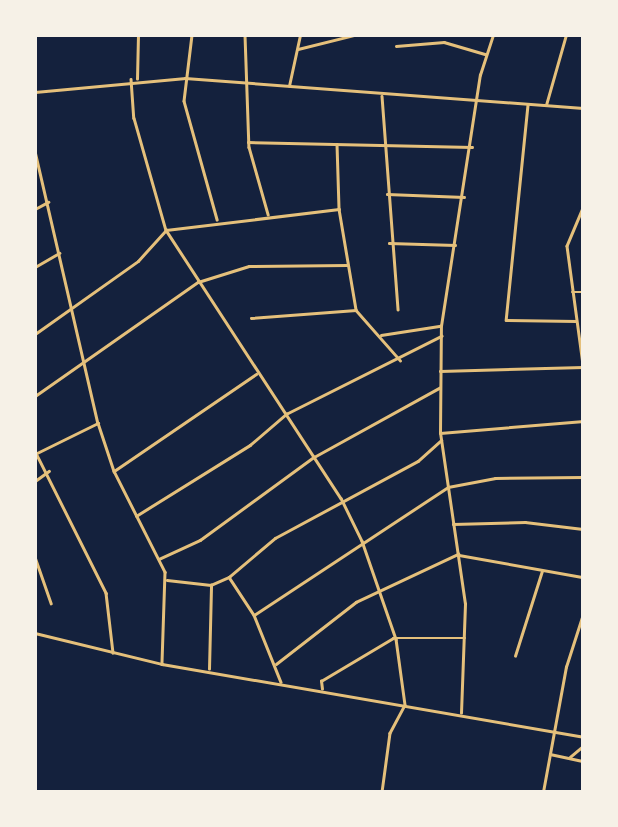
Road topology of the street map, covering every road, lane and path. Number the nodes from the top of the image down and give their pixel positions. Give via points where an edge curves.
1 (138, 35) edge
2 (192, 35) edge
3 (245, 35) edge
4 (300, 35) edge
5 (354, 35) edge
6 (448, 35) edge
7 (493, 35) edge
8 (566, 35) edge
9 (444, 42) junction
10 (396, 46) dead end
11 (298, 49) junction
12 (485, 54) junction
13 (185, 78) junction
14 (131, 79) junction
15 (137, 79) junction
16 (244, 83) junction
17 (289, 87) junction
18 (35, 92) edge
19 (382, 96) junction
20 (477, 96) junction
21 (529, 104) junction
22 (546, 105) junction
23 (583, 108) edge
24 (248, 142) junction
25 (337, 144) junction
26 (382, 145) junction
27 (472, 148) junction
28 (35, 151) edge
29 (37, 167) edge
30 (387, 194) junction
31 (464, 197) junction
32 (49, 202) junction
33 (583, 208) edge
34 (35, 209) edge
35 (339, 209) junction
36 (268, 214) junction
37 (218, 219) junction
38 (166, 230) junction
39 (388, 243) junction
40 (455, 245) junction
41 (60, 253) junction
42 (347, 265) junction
43 (35, 267) edge
44 (202, 282) junction
45 (571, 292) junction
46 (583, 292) edge
47 (398, 309) dead end
48 (356, 310) junction
49 (74, 311) junction
50 (251, 318) dead end
51 (576, 321) junction
52 (441, 326) junction
53 (35, 334) edge
54 (381, 335) junction
55 (441, 336) junction
56 (401, 361) junction
57 (86, 364) junction
58 (583, 366) edge
59 (440, 371) junction
60 (257, 373) junction
61 (439, 388) junction
62 (35, 396) edge
63 (286, 414) junction
64 (583, 421) edge
65 (99, 423) junction
66 (440, 433) junction
67 (441, 440) junction
68 (36, 452) edge
69 (314, 457) junction
70 (49, 471) junction
71 (114, 471) junction
72 (583, 477) edge
73 (35, 481) edge
74 (448, 487) junction
75 (341, 498) junction
76 (135, 516) junction
77 (453, 524) junction
78 (583, 529) edge
79 (362, 548) junction
80 (458, 555) junction
81 (35, 557) edge
82 (159, 559) junction
83 (542, 571) junction
84 (229, 577) junction
85 (583, 577) edge
86 (167, 580) junction
87 (211, 585) junction
88 (377, 589) junction
89 (51, 603) dead end
90 (583, 614) edge
91 (254, 615) junction
92 (35, 633) edge
93 (465, 638) junction
94 (396, 639) junction
95 (113, 653) junction
96 (515, 656) dead end
97 (162, 664) junction
98 (276, 664) junction
99 (209, 669) junction
100 (281, 682) junction
101 (322, 690) junction
102 (405, 705) junction
103 (461, 712) junction
104 (552, 730) junction
105 (583, 737) edge
106 (583, 746) edge
107 (550, 754) junction
108 (569, 758) junction
109 (583, 761) edge
110 (382, 792) edge
111 (543, 792) edge

1 - 15 street
2 - 13 street
3 - 16 street
4 - 11 street
5 - 11 street
6 - 9 street
7 - 12 street
8 - 22 street
9 - 10 street
9 - 12 street
11 - 17 street
12 - 20 street
13 - 15 street
13 - 16 street
13 - 37 street via 184,101
14 - 15 street
14 - 18 street
14 - 38 street via 134,118
16 - 17 street
16 - 24 street
17 - 19 street
19 - 20 street
19 - 26 street
20 - 21 street
20 - 27 street
21 - 22 street
21 - 51 street via 506,320
22 - 23 street
24 - 25 street
24 - 36 street
25 - 26 street
25 - 35 street
26 - 27 street
26 - 30 street
27 - 31 street
28 - 29 street
29 - 32 street
30 - 31 street
30 - 39 street
31 - 40 street
32 - 34 street
32 - 41 street
33 - 45 street via 568,246
35 - 36 street
35 - 42 street
36 - 37 street
37 - 38 street
38 - 44 street
38 - 49 street via 138,261
39 - 40 street
39 - 47 street
40 - 52 street
41 - 43 street
41 - 49 street
42 - 44 street via 249,266
42 - 48 street
44 - 57 street
44 - 60 street
45 - 46 street
45 - 51 street
48 - 50 street
48 - 54 street
49 - 53 street
49 - 57 street
51 - 58 street
52 - 54 street
52 - 55 street
54 - 56 street
55 - 56 street
55 - 59 street
56 - 63 street
57 - 62 street
57 - 65 street
58 - 59 street
59 - 61 street
60 - 63 street
60 - 71 street
61 - 66 street
61 - 69 street
63 - 69 street
63 - 76 street via 250,444
64 - 66 street
65 - 68 street
65 - 71 street
66 - 67 street
67 - 74 street
67 - 75 street via 418,461
68 - 70 street
69 - 75 street
69 - 82 street via 200,540
70 - 73 street
70 - 95 street via 106,593
71 - 76 street
72 - 74 street via 495,478
74 - 77 street
74 - 79 street
75 - 79 street
75 - 84 street via 275,538
76 - 82 street
77 - 78 street via 525,522
77 - 80 street
79 - 88 street
79 - 91 street
80 - 83 street
80 - 88 street
80 - 93 street
81 - 89 street
82 - 86 street
83 - 85 street
83 - 96 street
84 - 87 street
84 - 91 street
86 - 87 street
86 - 97 street
87 - 99 street
88 - 94 street
88 - 98 street
90 - 104 street
91 - 98 street
92 - 95 street
93 - 94 street
93 - 103 street
94 - 101 street via 321,681
94 - 102 street
95 - 97 street
97 - 99 street
98 - 100 street
99 - 100 street
100 - 101 street
101 - 102 street
102 - 103 street
102 - 110 street via 390,733
103 - 104 street
104 - 105 street
104 - 107 street
106 - 108 street
107 - 108 street
107 - 111 street
108 - 109 street

